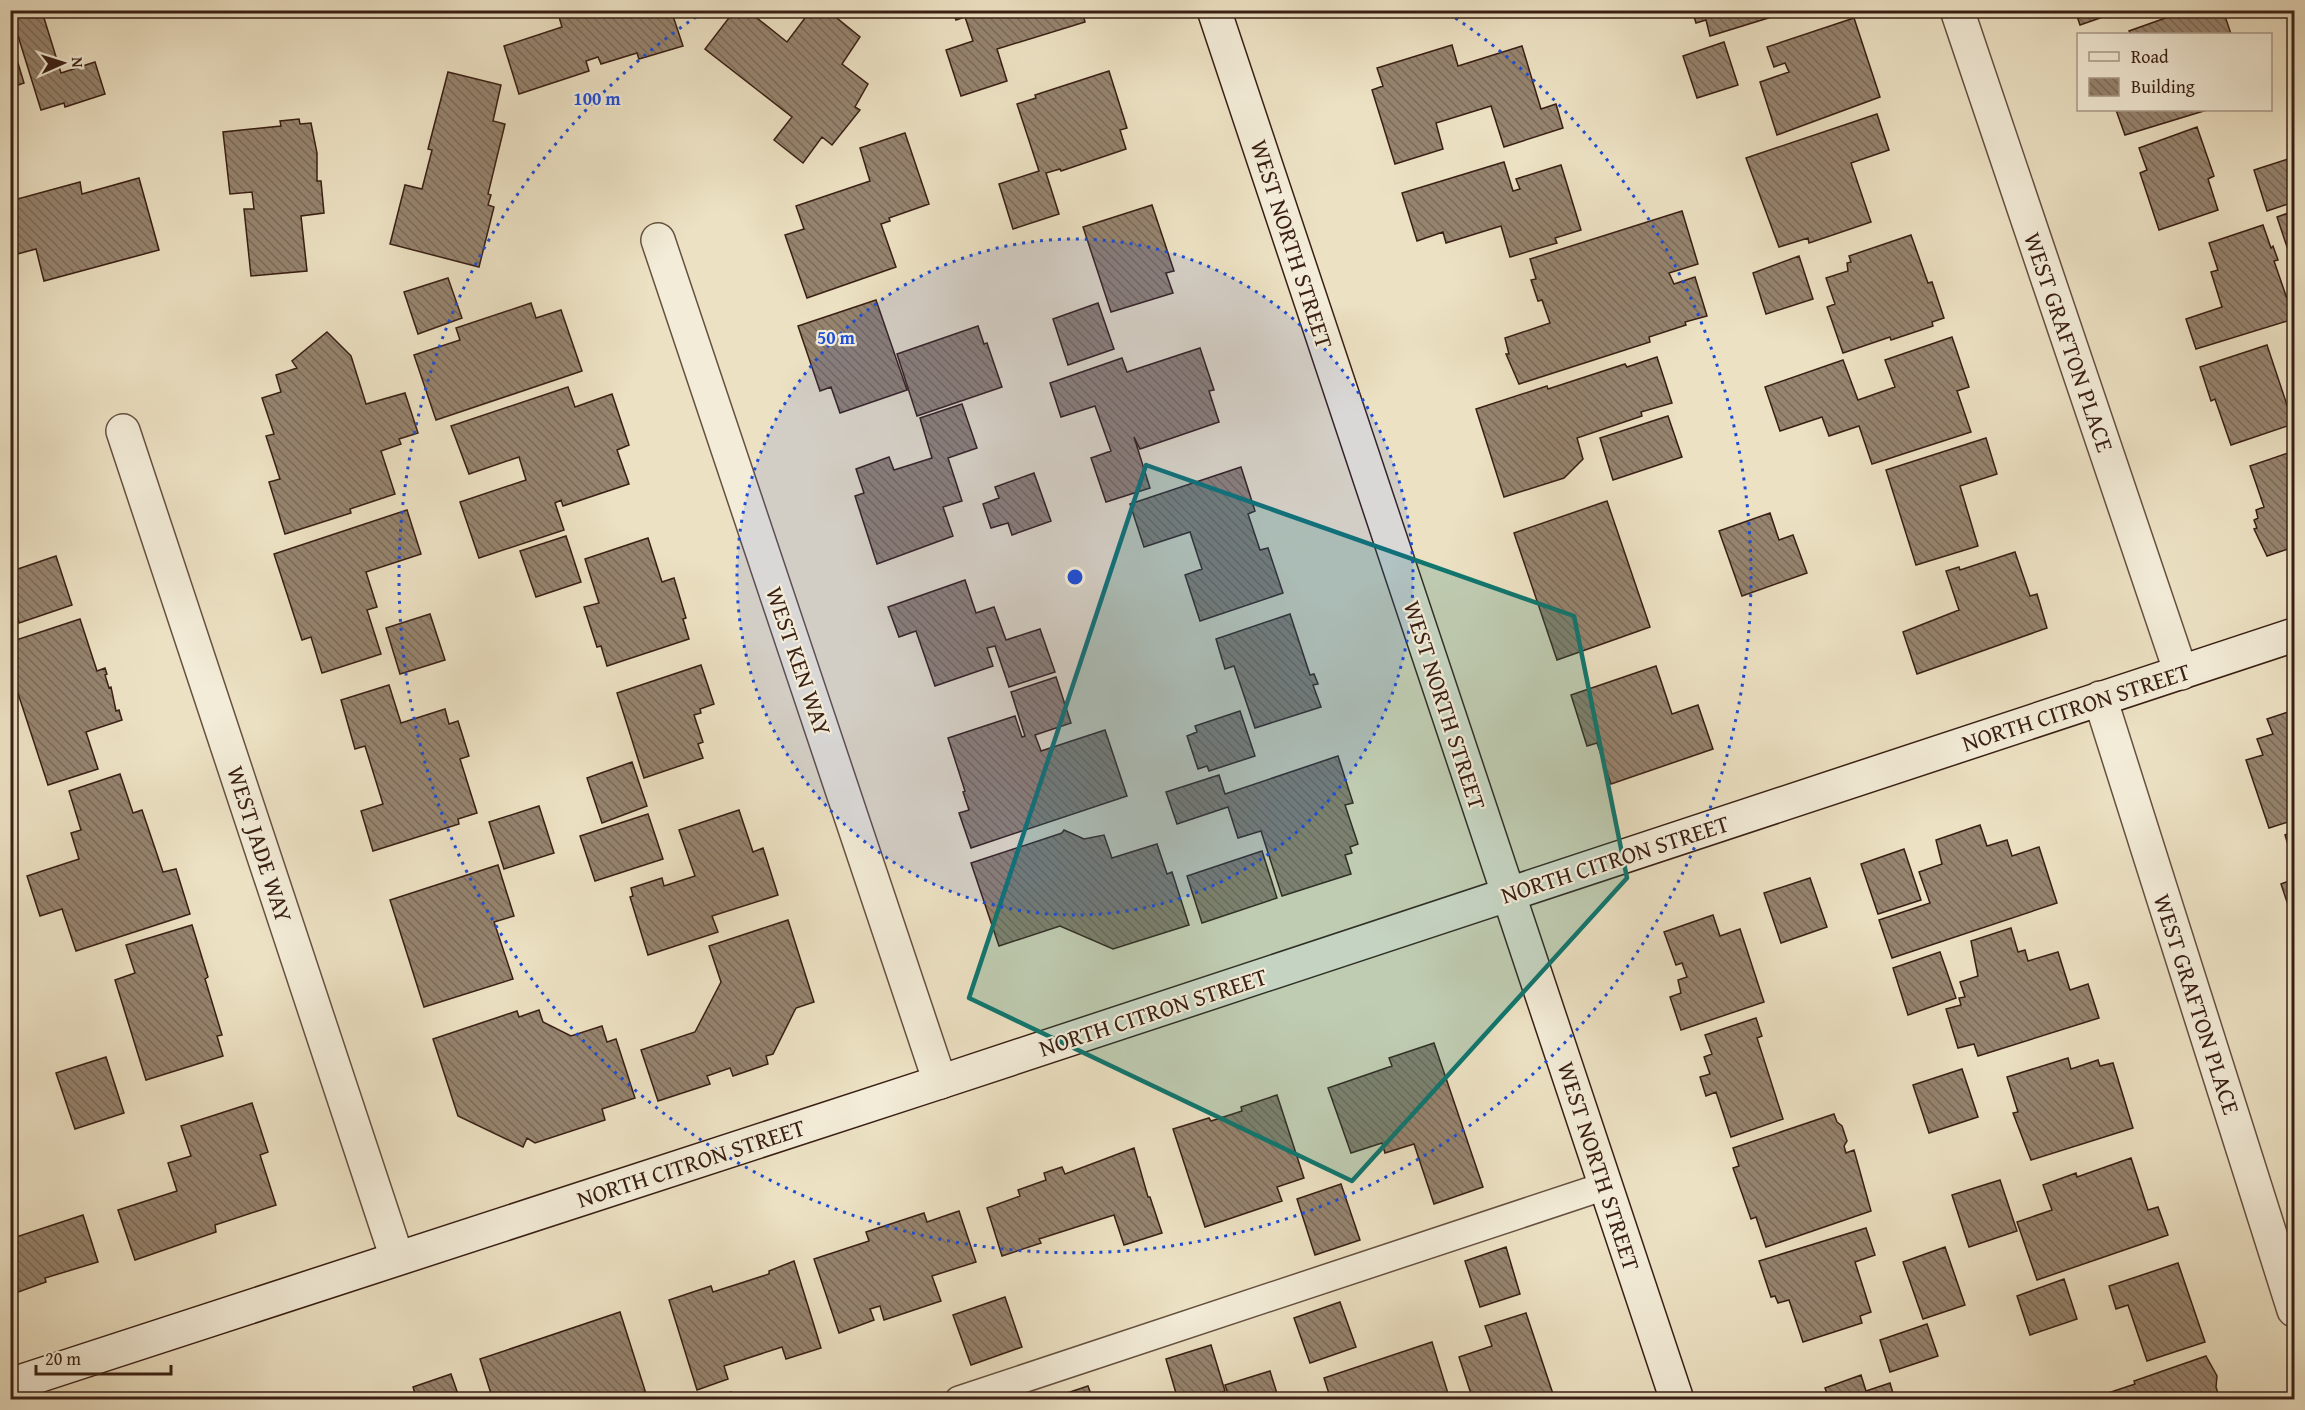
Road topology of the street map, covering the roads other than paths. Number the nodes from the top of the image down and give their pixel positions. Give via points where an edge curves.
1 (1214, 10) edge
2 (1957, 10) edge
3 (658, 240) dead end
4 (123, 430) dead end
5 (2295, 635) edge
6 (2181, 673) junction
7 (2100, 698) junction
8 (1508, 895) junction
9 (940, 1082) junction
10 (1605, 1186) junction
11 (397, 1258) junction
12 (2295, 1310) edge
13 (10, 1385) edge
14 (959, 1400) edge
15 (1677, 1400) edge

1 - 8 street, WEST NORTH STREET
2 - 6 street, WEST GRAFTON PLACE
3 - 9 street, WEST KEN WAY
4 - 11 street, WEST JADE WAY
5 - 6 street, NORTH CITRON STREET
6 - 7 street, NORTH CITRON STREET
7 - 8 street, NORTH CITRON STREET
7 - 12 street, WEST GRAFTON PLACE
8 - 9 street, NORTH CITRON STREET
8 - 10 street, WEST NORTH STREET
9 - 11 street, NORTH CITRON STREET
10 - 14 lane
10 - 15 street, WEST NORTH STREET
11 - 13 street, NORTH CITRON STREET

